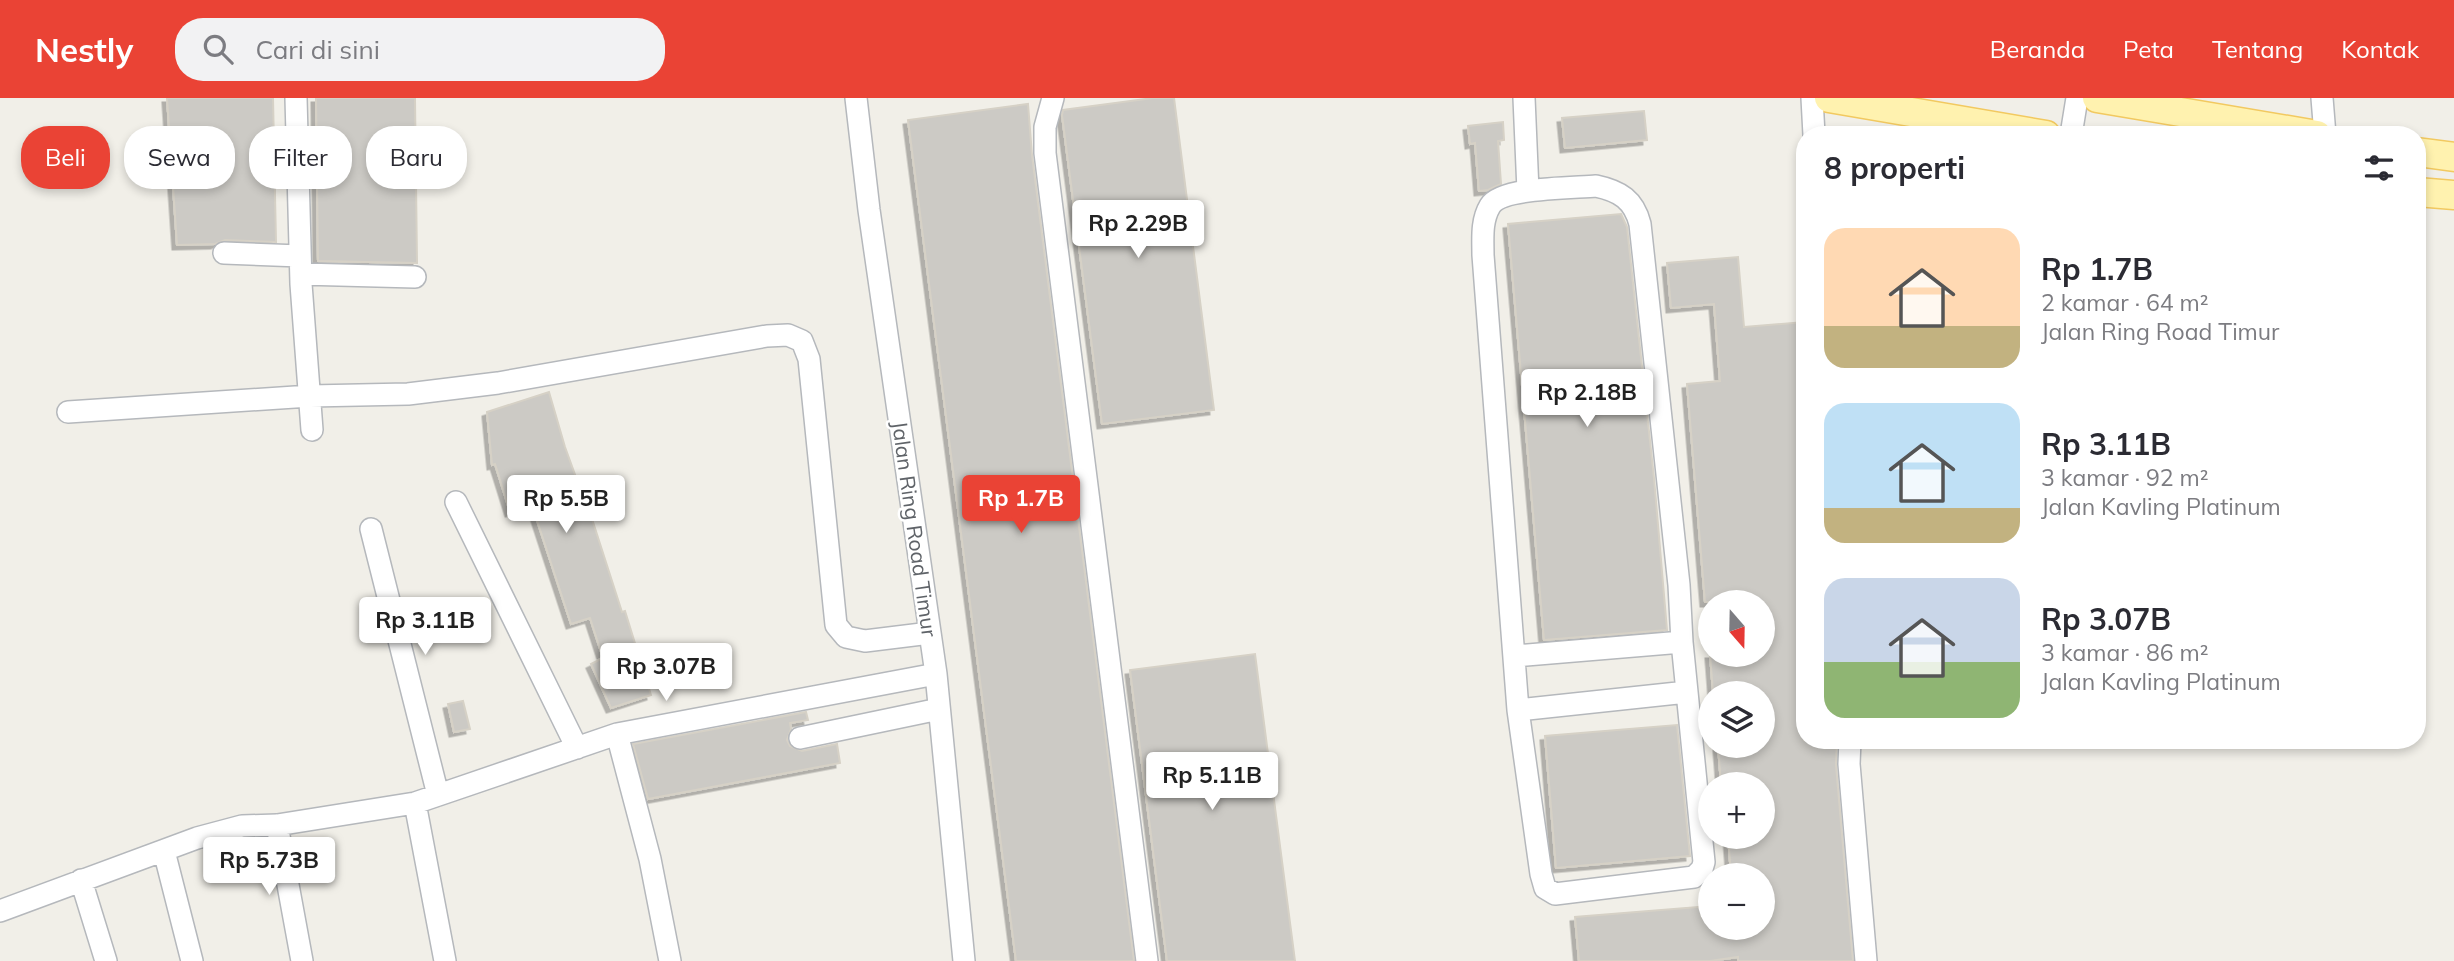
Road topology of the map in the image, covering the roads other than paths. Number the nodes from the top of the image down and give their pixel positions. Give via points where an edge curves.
1 (296, 98) edge
2 (856, 98) edge
3 (1053, 98) edge
4 (1524, 98) edge
5 (2077, 98) edge
6 (2097, 98) edge
7 (2322, 98) edge
8 (1817, 100) edge
9 (1814, 126) edge
10 (1987, 126) edge
11 (2072, 126) edge
12 (2264, 126) edge
13 (2324, 126) edge
14 (2426, 153) edge
15 (2454, 157) edge
16 (1528, 191) junction
17 (2426, 193) edge
18 (2454, 195) edge
19 (224, 253) dead end
20 (301, 271) junction
21 (415, 277) dead end
22 (310, 396) junction
23 (68, 412) dead end
24 (312, 430) dead end
25 (457, 502) dead end
26 (371, 529) dead end
27 (930, 633) junction
28 (1682, 642) junction
29 (1514, 656) junction
30 (936, 674) junction
31 (1687, 692) junction
32 (939, 709) junction
33 (1518, 710) junction
34 (617, 734) junction
35 (800, 738) dead end
36 (577, 748) junction
37 (1850, 749) edge
38 (438, 795) junction
39 (415, 803) junction
40 (277, 825) junction
41 (164, 851) junction
42 (81, 880) junction
43 (0, 911) edge
44 (106, 961) edge
45 (192, 961) edge
46 (302, 961) edge
47 (445, 961) edge
48 (670, 961) edge
49 (964, 961) edge
50 (1147, 961) edge
51 (1866, 961) edge

1 - 20 street
2 - 27 street, Jalan Ring Road Timur
3 - 50 street via 1045,127 1045,153
4 - 16 street
5 - 11 street
6 - 12 main road
7 - 13 street
8 - 9 street
8 - 10 main road
14 - 15 main road
16 - 28 street via 1597,186 1630,200 1637,212
16 - 29 street via 1495,200 1483,225
17 - 18 main road
19 - 20 street
20 - 21 street
20 - 22 street
22 - 23 street
22 - 24 street
22 - 27 street via 421,393 788,335 802,341 809,359 836,625 846,637 865,641
25 - 36 street
26 - 38 street
27 - 30 street, Jalan Ring Road Timur
28 - 29 street
28 - 31 street
29 - 33 street
30 - 32 street, Jalan Ring Road Timur
30 - 34 street
31 - 33 street
31 - 33 street via 1702,869 1694,877 1562,894 1550,892 1542,882
32 - 35 street
32 - 49 street, Jalan Ring Road Timur
34 - 36 street
34 - 48 street via 650,859
36 - 38 street
37 - 51 street
38 - 39 street
39 - 40 street
39 - 47 street
40 - 41 street via 242,826
40 - 46 street
41 - 42 street
41 - 45 street
42 - 43 street
42 - 44 street

